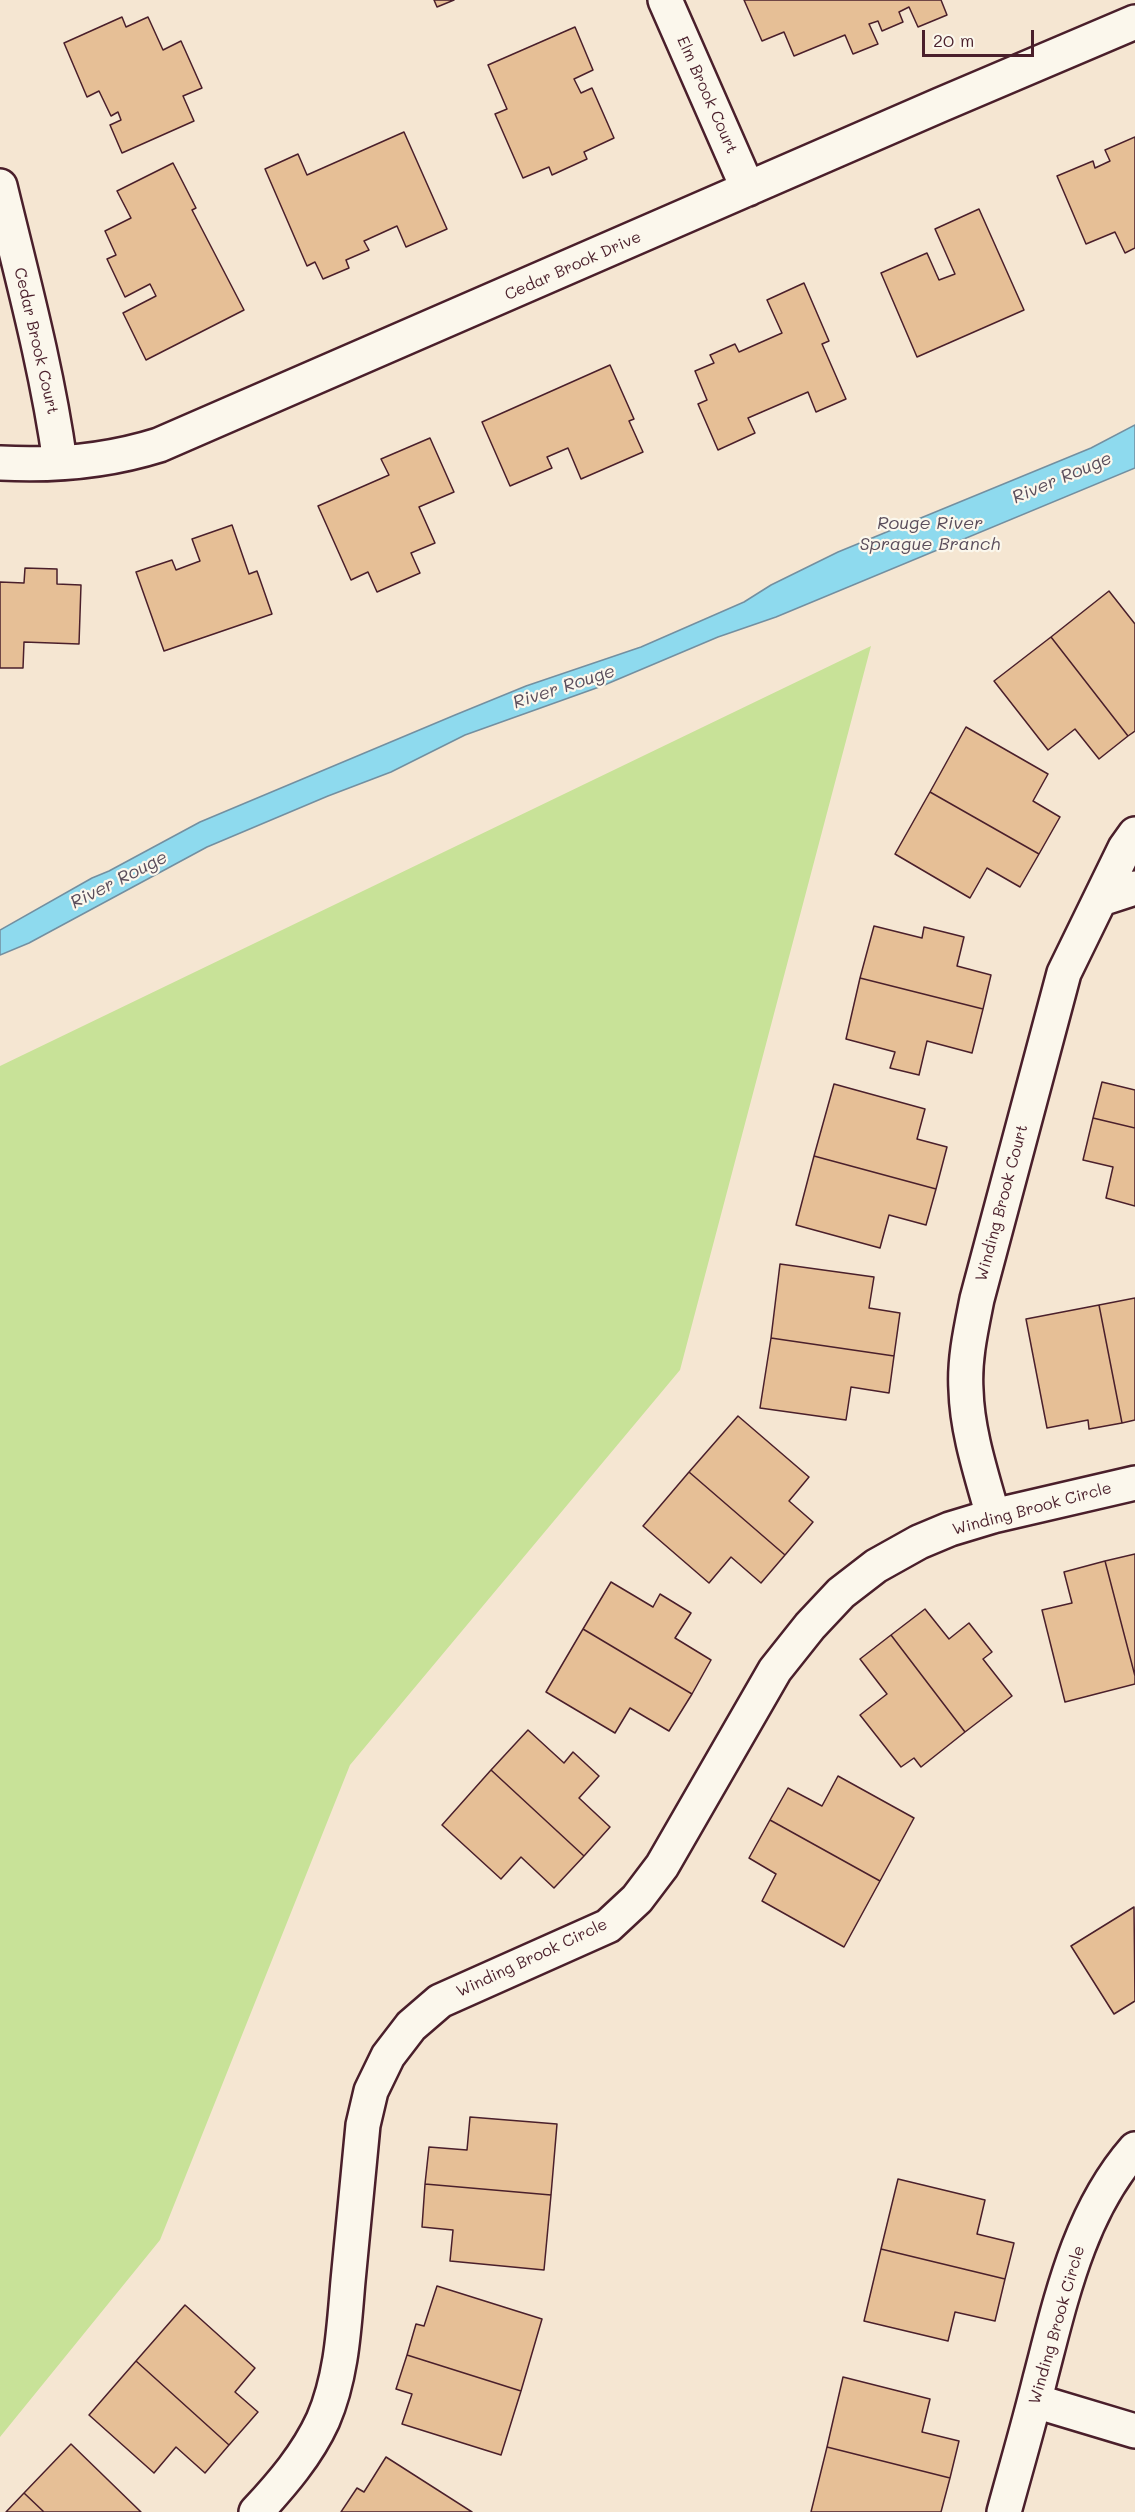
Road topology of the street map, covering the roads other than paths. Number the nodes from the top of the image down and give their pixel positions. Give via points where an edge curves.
1 (665, 0) edge
2 (1135, 22) edge
3 (0, 186) edge
4 (748, 189) junction
5 (60, 462) junction
6 (0, 463) edge
7 (1135, 834) edge
8 (1135, 888) edge
9 (1101, 899) junction
10 (1135, 1482) edge
11 (993, 1516) junction
12 (1135, 2149) edge
13 (1035, 2401) junction
14 (1135, 2431) edge
15 (256, 2512) edge
16 (1004, 2512) edge

1 - 4 street, Elm Brook Court
2 - 4 street, Cedar Brook Drive
3 - 5 street, Cedar Brook Court via 42,356
4 - 5 street, Cedar Brook Drive via 180,437 125,456
5 - 6 street, Cedar Brook Drive
7 - 9 street, Winding Brook Court
8 - 9 street
9 - 11 street, Winding Brook Court via 1064,973 986,1261 969,1341 966,1390 970,1423
10 - 11 street, Winding Brook Circle
11 - 15 street, Winding Brook Circle via 919,1542 876,1566 841,1593 810,1626 775,1670 662,1866 637,1899 608,1926 440,2001 411,2026 388,2056 371,2091 363,2125 341,2355 332,2394 303,2455
12 - 13 street, Winding Brook Circle via 1099,2202 1074,2258
13 - 14 street
13 - 16 street, Winding Brook Circle

